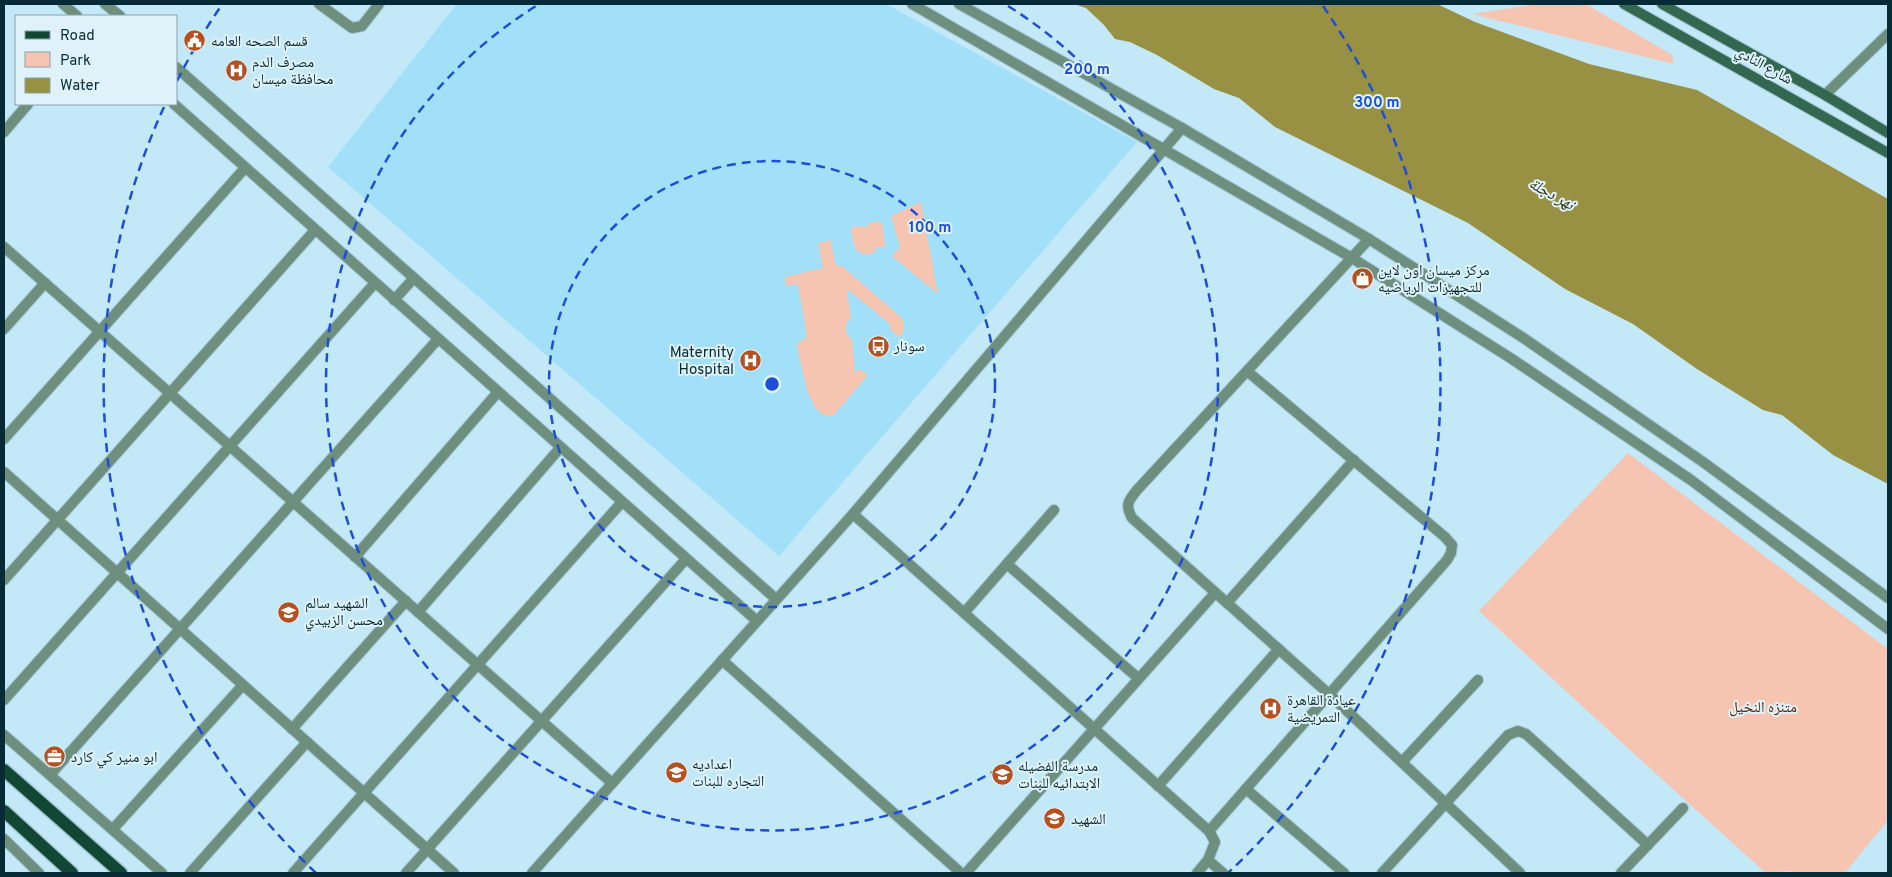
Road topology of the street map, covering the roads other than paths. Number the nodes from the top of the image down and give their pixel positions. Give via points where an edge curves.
1 (63, 4) edge
2 (106, 4) edge
3 (319, 4) edge
4 (379, 4) edge
5 (912, 4) edge
6 (958, 4) edge
7 (1624, 4) edge
8 (1662, 4) edge
9 (76, 15) edge
10 (119, 15) edge
11 (1888, 34) edge
12 (178, 69) edge
13 (1825, 95) junction
14 (27, 105) edge
15 (175, 105) edge
16 (1182, 128) junction
17 (4, 132) edge
18 (1888, 133) edge
19 (1165, 149) junction
20 (1888, 153) edge
21 (245, 168) junction
22 (315, 230) junction
23 (1369, 240) junction
24 (4, 247) edge
25 (1352, 258) junction
26 (414, 278) junction
27 (45, 283) junction
28 (375, 283) junction
29 (394, 300) junction
30 (4, 329) edge
31 (100, 331) junction
32 (438, 339) junction
33 (1247, 371) junction
34 (498, 392) junction
35 (170, 394) junction
36 (4, 439) edge
37 (230, 446) junction
38 (560, 448) junction
39 (1354, 460) junction
40 (4, 472) edge
41 (293, 502) junction
42 (622, 502) junction
43 (1054, 510) dead end
44 (853, 514) junction
45 (58, 520) junction
46 (355, 557) junction
47 (686, 559) junction
48 (1007, 564) junction
49 (117, 572) junction
50 (4, 580) edge
51 (1215, 592) junction
52 (1888, 598) edge
53 (776, 600) junction
54 (406, 601) junction
55 (1227, 603) junction
56 (418, 612) junction
57 (964, 613) junction
58 (757, 622) junction
59 (180, 629) junction
60 (1888, 629) edge
61 (1279, 649) junction
62 (722, 660) junction
63 (478, 665) junction
64 (1138, 678) junction
65 (1478, 680) dead end
66 (242, 685) junction
67 (1330, 694) junction
68 (4, 700) edge
69 (542, 721) junction
70 (292, 729) junction
71 (1094, 729) junction
72 (4, 735) edge
73 (307, 742) junction
74 (1402, 762) junction
75 (4, 770) edge
76 (50, 775) junction
77 (612, 783) junction
78 (1158, 786) junction
79 (1246, 789) junction
80 (364, 793) junction
81 (1445, 802) junction
82 (1683, 808) dead end
83 (4, 812) edge
84 (113, 829) junction
85 (1209, 831) junction
86 (4, 839) edge
87 (1648, 845) junction
88 (428, 850) junction
89 (1208, 860) junction
90 (39, 873) edge
91 (72, 873) edge
92 (121, 873) edge
93 (162, 873) edge
94 (190, 873) edge
95 (293, 873) edge
96 (406, 873) edge
97 (454, 873) edge
98 (532, 873) edge
99 (961, 873) edge
100 (966, 873) edge
101 (1196, 873) edge
102 (1223, 873) edge
103 (1344, 873) edge
104 (1382, 873) edge
105 (1520, 873) edge
106 (1621, 873) edge

1 - 9 street
2 - 10 street
3 - 4 street via 352,28 362,26
5 - 19 street
6 - 16 street
7 - 20 main road, شارع النادي
8 - 13 main road, شارع النادي
11 - 13 street
12 - 26 street
13 - 18 main road, شارع النادي
14 - 17 street
15 - 21 street
16 - 19 street
16 - 23 street
19 - 25 street
19 - 44 street
21 - 22 street
21 - 31 street
22 - 28 street
22 - 35 street
23 - 25 street
23 - 52 street via 1541,350 1703,462
24 - 27 street
25 - 33 street
25 - 60 street via 1512,359 1691,480
26 - 29 street
26 - 53 street
27 - 30 street
27 - 31 street
28 - 29 street
28 - 37 street
29 - 32 street
31 - 35 street
31 - 36 street
32 - 34 street
32 - 41 street
33 - 39 street
33 - 51 street via 1137,490 1128,509 1132,518
34 - 38 street
34 - 46 street
35 - 37 street
35 - 45 street
37 - 41 street
37 - 49 street
38 - 42 street
38 - 56 street
39 - 55 street
39 - 67 street via 1452,545 1447,560
40 - 45 street
41 - 46 street
41 - 59 street
42 - 47 street
42 - 63 street
43 - 48 street
44 - 53 street
44 - 57 street
45 - 49 street
45 - 50 street
46 - 54 street
47 - 58 street
47 - 69 street
48 - 57 street
48 - 64 street
49 - 59 street
49 - 68 street
51 - 55 street
51 - 64 street
53 - 58 street
54 - 56 street
54 - 70 street
55 - 61 street
56 - 63 street
57 - 71 street
58 - 62 street
59 - 66 street
59 - 76 street
61 - 67 street
61 - 78 street
62 - 77 street
62 - 99 street
63 - 69 street
63 - 80 street
64 - 71 street
65 - 74 street
66 - 70 street
66 - 84 street
67 - 74 street
67 - 79 street
69 - 77 street
69 - 88 street
70 - 73 street
71 - 78 street
71 - 100 street
72 - 76 street
73 - 80 street
73 - 94 street
74 - 81 street
75 - 92 main road
76 - 84 street
77 - 98 street
78 - 85 street
79 - 85 street
79 - 103 street
80 - 88 street
80 - 95 street
81 - 87 street via 1508,735 1518,732 1526,734
81 - 104 street
81 - 105 street
82 - 87 street
83 - 91 main road
84 - 93 street
85 - 89 street via 1215,842
86 - 90 street
87 - 106 street
88 - 96 street
88 - 97 street
89 - 101 street
89 - 102 street

